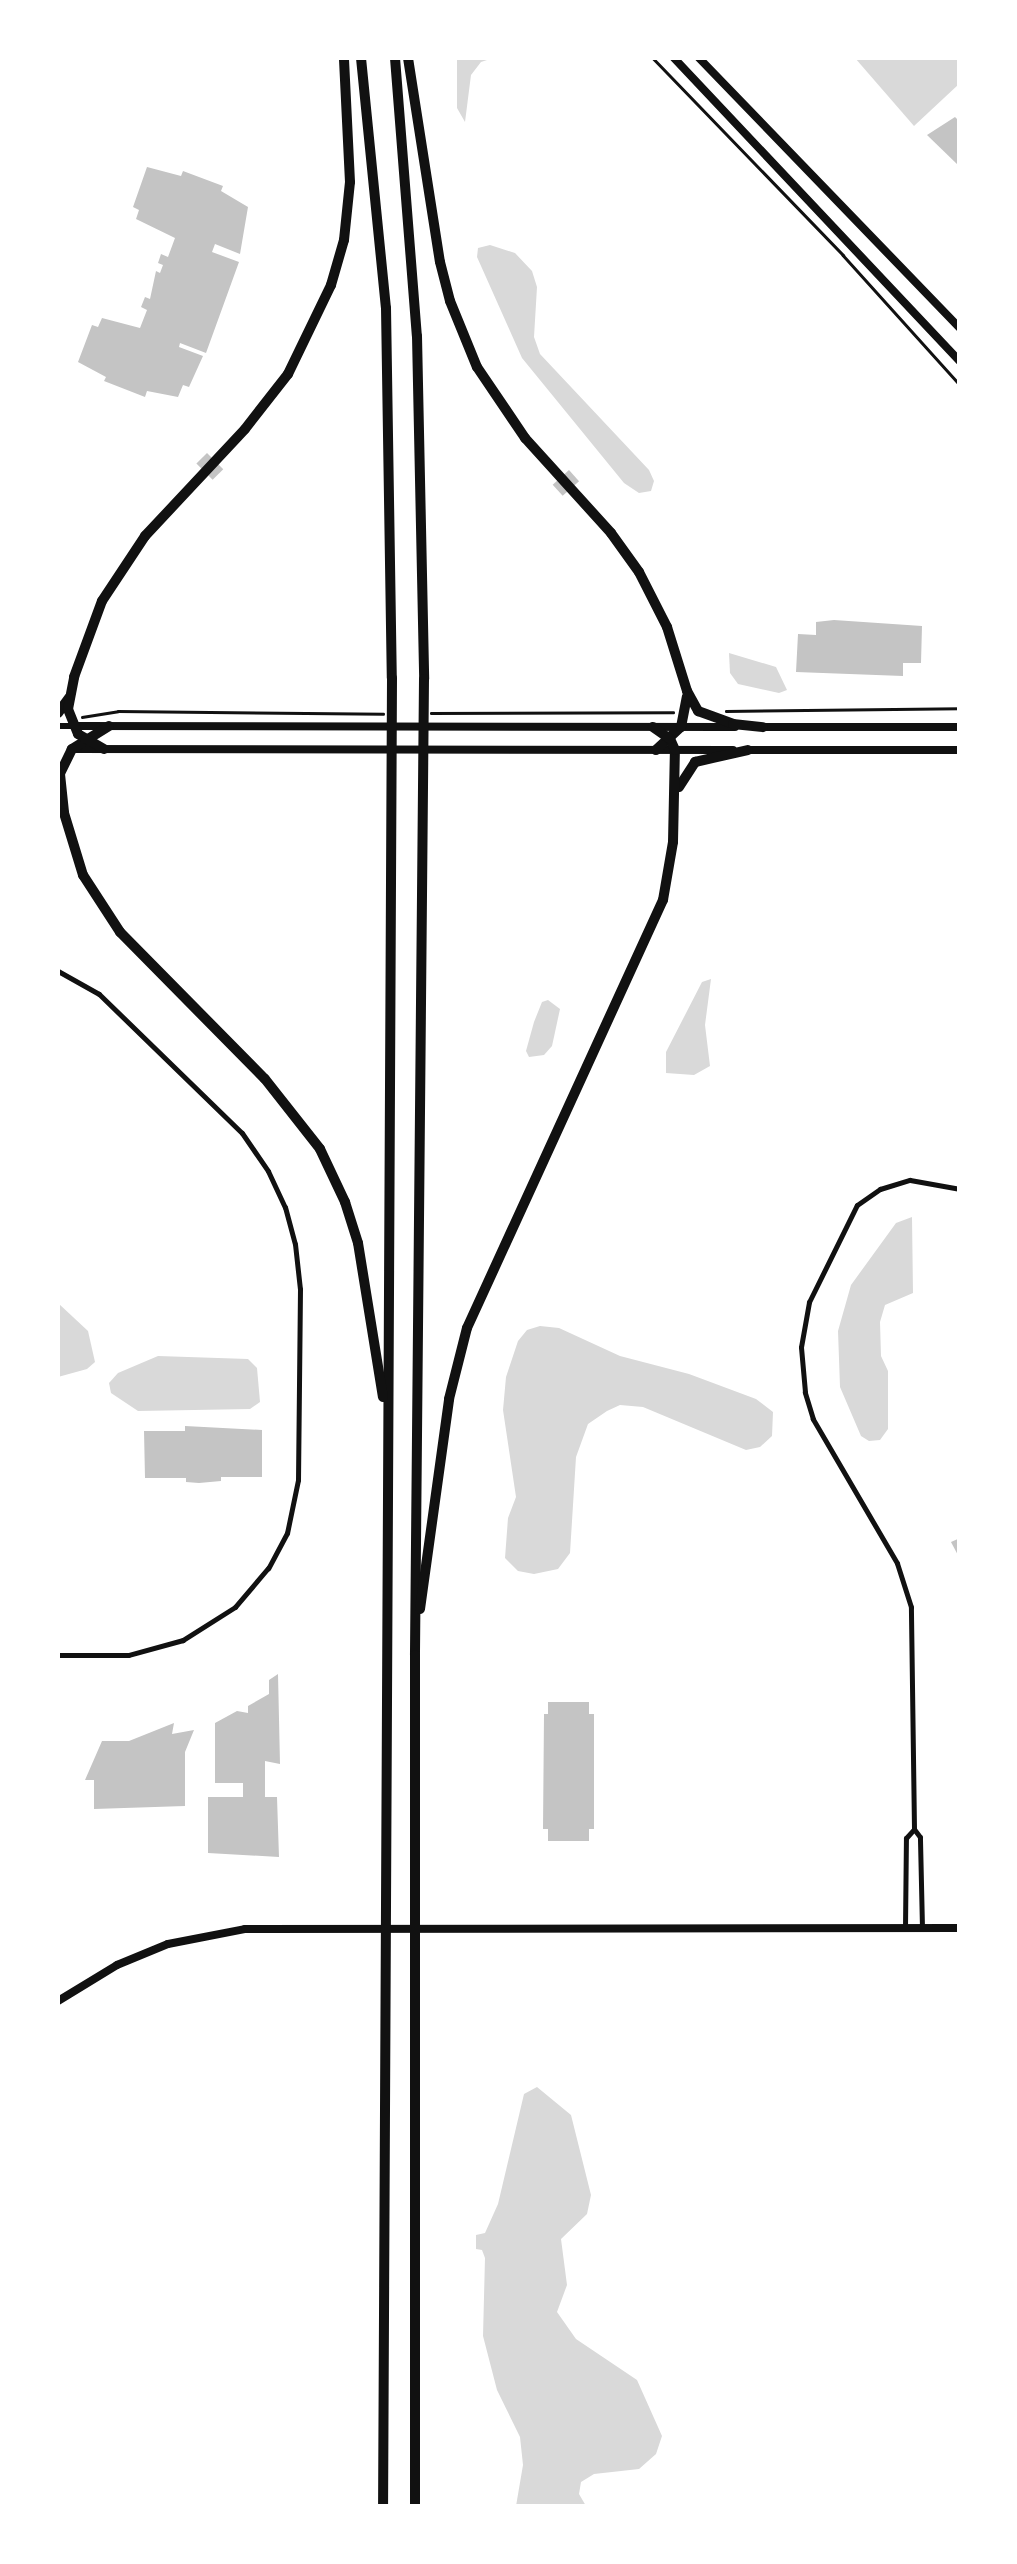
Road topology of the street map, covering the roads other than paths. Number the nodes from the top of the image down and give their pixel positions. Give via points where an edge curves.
1 (344, 58) edge
2 (361, 58) edge
3 (395, 58) edge
4 (408, 58) edge
5 (674, 58) edge
6 (700, 58) edge
7 (960, 328) edge
8 (960, 362) edge
9 (687, 691) junction
10 (69, 697) junction
11 (58, 713) edge
12 (73, 722) junction
13 (58, 726) edge
14 (109, 726) junction
15 (960, 726) edge
16 (653, 727) junction
17 (680, 727) junction
18 (763, 727) junction
19 (86, 738) junction
20 (672, 744) junction
21 (58, 749) edge
22 (72, 749) junction
23 (104, 749) junction
24 (656, 750) joint
25 (748, 750) junction
26 (960, 750) edge
27 (58, 789) edge
28 (674, 813) junction
29 (58, 971) edge
30 (960, 1189) edge
31 (388, 1438) junction
32 (414, 1654) junction
33 (58, 1655) edge
34 (914, 1828) junction
35 (906, 1928) junction
36 (922, 1928) junction
37 (960, 1928) edge
38 (58, 2000) edge
39 (383, 2506) edge
40 (415, 2506) edge

1 - 10 highway via 348,213 314,328 245,429 115,577
2 - 31 highway via 386,308 392,678
3 - 32 highway via 417,336 424,679
4 - 9 highway via 440,262 464,337 498,402 640,572
5 - 8 main road
6 - 7 main road
9 - 17 highway
9 - 18 highway via 707,716
10 - 11 highway
10 - 12 highway
12 - 13 street
12 - 14 main road
12 - 19 highway
14 - 16 main road
14 - 19 highway
15 - 18 main road
16 - 17 main road
16 - 20 highway
17 - 18 main road
17 - 20 highway
19 - 22 highway
19 - 23 highway
20 - 24 highway
20 - 25 main road
20 - 28 highway
21 - 22 street
22 - 23 main road
22 - 27 highway
23 - 24 main road
25 - 26 main road
25 - 28 highway via 689,767
27 - 31 highway via 84,874 120,932 284,1099 332,1172 366,1277
28 - 32 highway via 670,873 654,926 458,1355
29 - 33 street via 99,994 242,1132 284,1207 300,1290 298,1480 286,1533 268,1568 235,1607 184,1640 128,1654
30 - 34 street via 910,1180 880,1188 857,1205 810,1300 801,1347 813,1419 908,1590
31 - 39 highway
32 - 40 highway
34 - 35 street via 906,1838
34 - 36 street via 920,1837
35 - 36 main road
35 - 38 main road via 260,1928 181,1940 116,1964
36 - 37 main road

